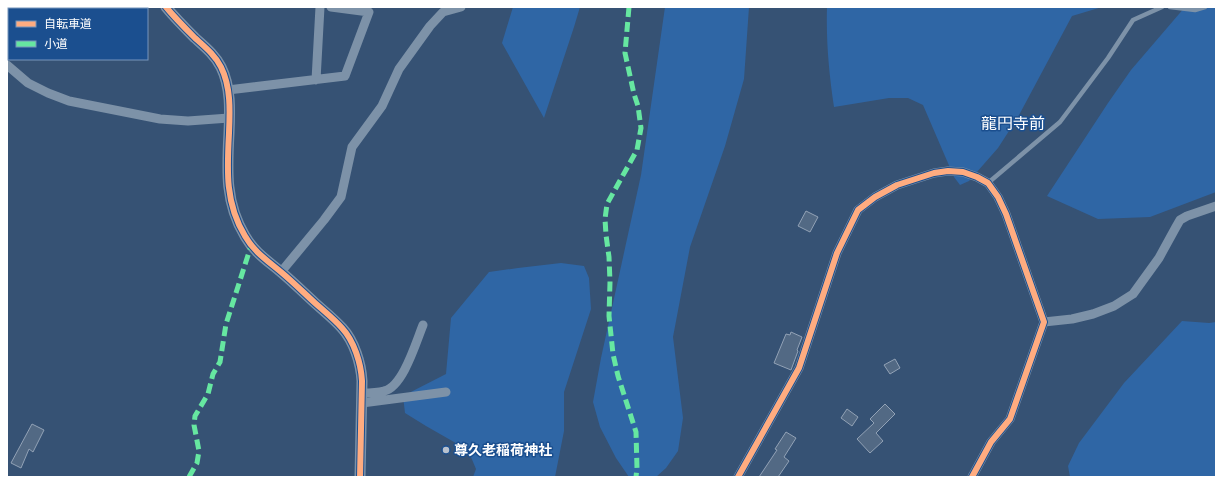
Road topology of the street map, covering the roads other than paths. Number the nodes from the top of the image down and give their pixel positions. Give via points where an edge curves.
1 (166, 7) edge
2 (320, 7) edge
3 (331, 7) edge
4 (439, 7) edge
5 (461, 7) edge
6 (1162, 7) edge
7 (1170, 7) edge
8 (1205, 7) edge
9 (439, 17) junction
10 (7, 65) edge
11 (316, 80) junction
12 (228, 90) junction
13 (229, 118) junction
14 (988, 183) junction
15 (1216, 206) edge
16 (281, 272) junction
17 (1044, 322) junction
18 (423, 325) dead end
19 (446, 392) dead end
20 (362, 398) junction
21 (360, 477) edge
22 (738, 477) edge
23 (972, 477) edge

1 - 12 street via 216,58
2 - 11 street
3 - 11 street via 369,12 345,76
4 - 9 street
5 - 9 street via 443,12
6 - 14 lane via 1133,20 1060,122
7 - 8 lane via 1195,10
9 - 16 street via 399,69 382,106 352,147 341,197
10 - 13 street via 28,83 69,101 160,119 188,121
11 - 12 street
12 - 13 street
13 - 16 street via 227,165 232,210 251,246
14 - 17 street via 1006,214
14 - 22 street via 963,172 934,172 897,185 858,210 836,253 799,368
15 - 17 street via 1180,220 1159,258 1133,294 1114,306 1093,314
16 - 20 street via 343,328 361,367
17 - 23 street via 1010,419 991,442
18 - 20 street via 401,376 394,386
19 - 20 street
20 - 21 street

